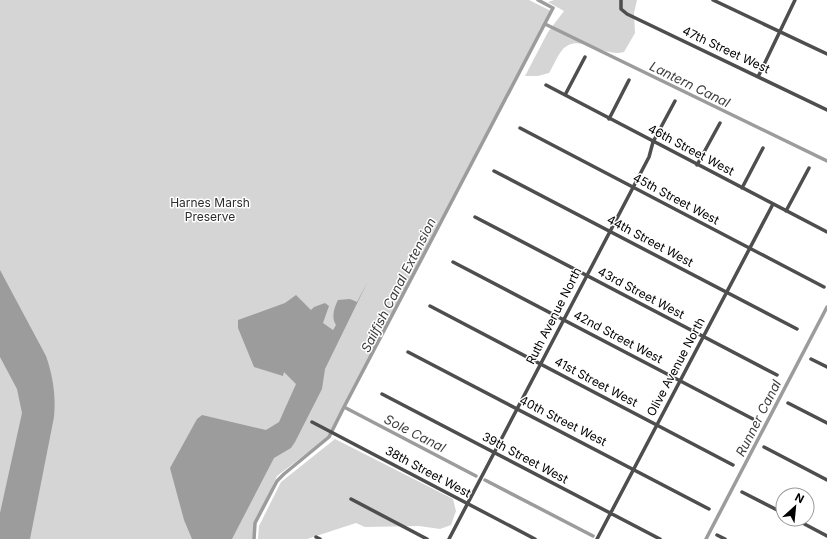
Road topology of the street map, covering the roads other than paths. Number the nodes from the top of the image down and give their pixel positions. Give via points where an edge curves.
1 (621, 0) edge
2 (713, 0) edge
3 (794, 0) edge
4 (780, 32) junction
5 (827, 54) edge
6 (585, 57) dead end
7 (758, 77) junction
8 (629, 80) dead end
9 (546, 85) dead end
10 (565, 95) junction
11 (675, 101) dead end
12 (827, 110) edge
13 (609, 119) junction
14 (720, 123) dead end
15 (520, 128) dead end
16 (653, 142) junction
17 (763, 148) dead end
18 (697, 165) junction
19 (809, 168) dead end
20 (494, 171) dead end
21 (633, 187) junction
22 (742, 188) junction
23 (773, 204) junction
24 (786, 211) junction
25 (474, 217) dead end
26 (610, 232) junction
27 (827, 232) edge
28 (750, 248) junction
29 (452, 262) dead end
30 (586, 275) junction
31 (824, 287) dead end
32 (727, 292) junction
33 (430, 306) dead end
34 (563, 320) junction
35 (797, 329) dead end
36 (703, 337) junction
37 (408, 352) dead end
38 (811, 359) dead end
39 (540, 364) junction
40 (827, 367) edge
41 (777, 375) dead end
42 (680, 381) junction
43 (382, 394) dead end
44 (788, 403) dead end
45 (517, 409) junction
46 (753, 419) dead end
47 (312, 422) dead end
48 (827, 424) edge
49 (657, 425) junction
50 (764, 447) dead end
51 (494, 453) junction
52 (733, 464) dead end
53 (634, 469) junction
54 (827, 480) edge
55 (742, 492) dead end
56 (351, 499) dead end
57 (468, 504) junction
58 (709, 509) dead end
59 (775, 509) edge
60 (611, 514) junction
61 (810, 527) edge
62 (717, 535) dead end
63 (827, 536) edge
64 (427, 539) edge
65 (449, 539) edge
66 (535, 539) edge
67 (597, 539) edge
68 (660, 539) edge
69 (725, 539) edge

1 - 7 street, 47th Street West via 621,9 627,14
2 - 4 street
3 - 4 street
4 - 5 street
4 - 7 street
6 - 10 street
7 - 12 street, 47th Street West
8 - 13 street
9 - 10 street, 46th Street West
10 - 13 street, 46th Street West
11 - 16 street, Ruth Avenue North
13 - 16 street, 46th Street West
14 - 18 street
15 - 21 street, 45th Street West
16 - 18 street, 46th Street West
16 - 21 street, Ruth Avenue North via 649,157
17 - 22 street
18 - 22 street, 46th Street West
19 - 24 street
20 - 26 street, 44th Street West
21 - 26 street, Ruth Avenue North
21 - 28 street, 45th Street West
22 - 23 street, 46th Street West
23 - 24 street, 46th Street West
23 - 28 street, Olive Avenue North
24 - 27 street, 46th Street West
25 - 30 street, 43rd Street West
26 - 30 street, Ruth Avenue North
26 - 32 street, 44th Street West
28 - 31 street, 45th Street West
28 - 32 street, Olive Avenue North
29 - 34 street, 42nd Street West
30 - 34 street, Ruth Avenue North
30 - 36 street, 43rd Street West
32 - 35 street, 44th Street West
32 - 36 street, Olive Avenue North
33 - 39 street, 41st Street West
34 - 39 street, Ruth Avenue North
34 - 42 street, 42nd Street West
36 - 41 street, 43rd Street West
36 - 42 street, Olive Avenue North
37 - 45 street, 40th Street West
38 - 40 street
39 - 45 street, Ruth Avenue North
39 - 49 street, 41st Street West
42 - 46 street, 42nd Street West
42 - 49 street, Olive Avenue North
43 - 51 street, 39th Street West
44 - 48 street
45 - 51 street, Ruth Avenue North
45 - 53 street, 40th Street West
47 - 57 street, 38th Street West
49 - 52 street, 41st Street West
49 - 53 street, Olive Avenue North
50 - 54 street
51 - 57 street, Ruth Avenue North
51 - 60 street, 39th Street West
53 - 58 street, 40th Street West
53 - 60 street, Olive Avenue North
55 - 59 street
56 - 64 street
57 - 65 street, Ruth Avenue North
57 - 66 street, 38th Street West
60 - 67 street, Olive Avenue North
60 - 68 street, 39th Street West
61 - 63 street
62 - 69 street

